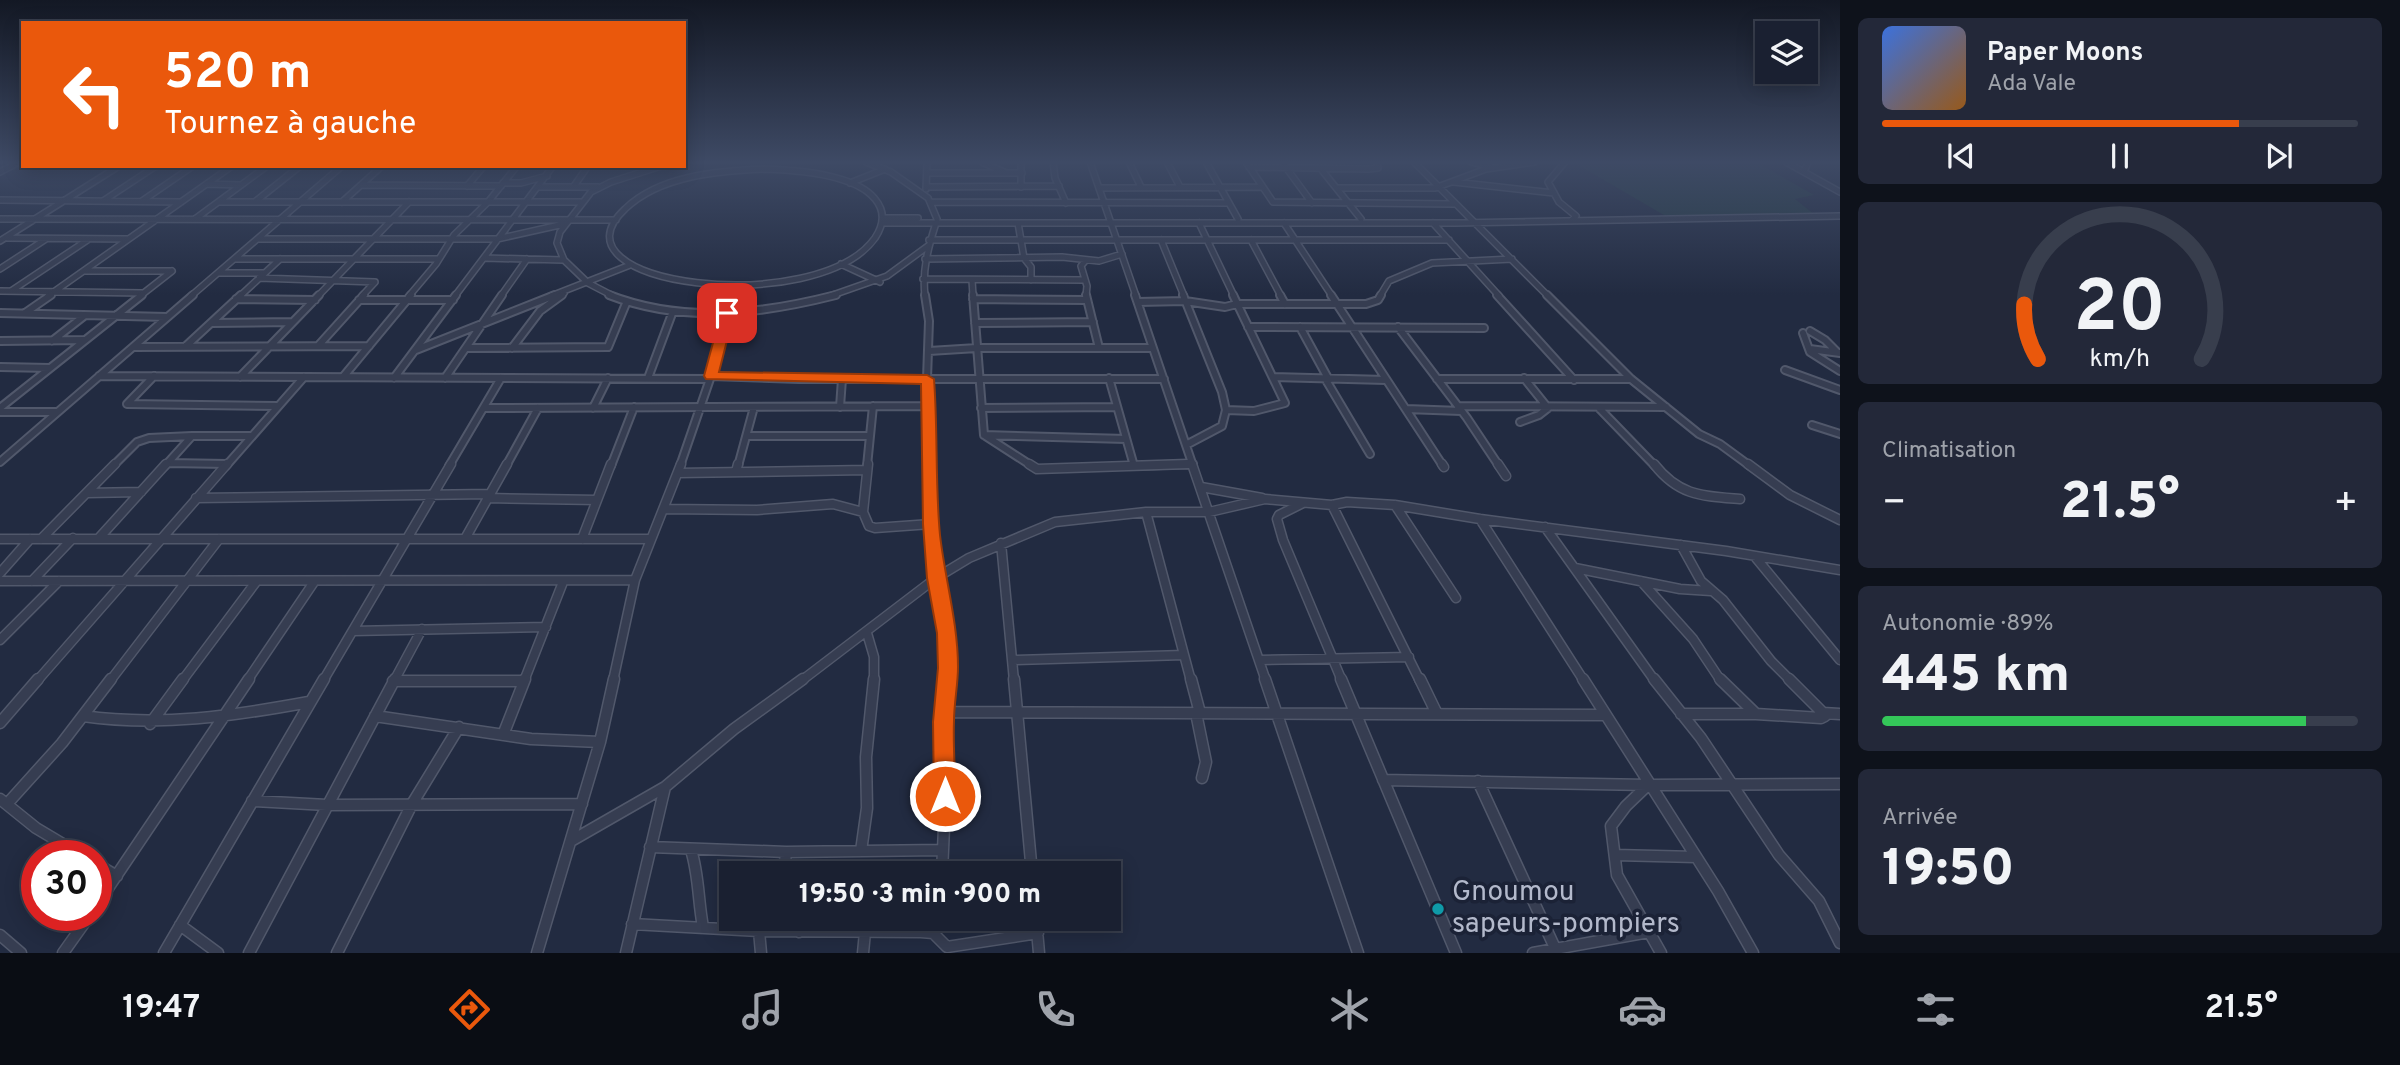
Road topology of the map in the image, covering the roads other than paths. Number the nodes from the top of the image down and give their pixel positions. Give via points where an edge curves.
1 (53, 206) edge
2 (174, 206) edge
3 (213, 206) edge
4 (296, 206) edge
5 (405, 206) edge
6 (483, 206) edge
7 (524, 206) edge
8 (578, 206) edge
9 (630, 206) edge
10 (877, 206) edge
11 (931, 206) edge
12 (1106, 206) edge
13 (1231, 206) edge
14 (1351, 206) edge
15 (1457, 206) edge
16 (1565, 206) edge
17 (1840, 216) edge
18 (0, 219) edge
19 (35, 219) junction
20 (156, 219) junction
21 (195, 219) junction
22 (281, 219) junction
23 (392, 219) junction
24 (1238, 219) junction
25 (1360, 219) junction
26 (469, 220) junction
27 (514, 220) junction
28 (616, 220) junction
29 (883, 221) junction
30 (937, 221) junction
31 (566, 222) junction
32 (1111, 222) junction
33 (1472, 222) junction
34 (1574, 222) junction
35 (1018, 223) junction
36 (1199, 223) junction
37 (1284, 223) junction
38 (1433, 223) junction
39 (47, 238) junction
40 (1, 239) edge
41 (89, 239) junction
42 (129, 239) junction
43 (258, 239) junction
44 (373, 239) junction
45 (451, 239) junction
46 (498, 239) junction
47 (1021, 240) junction
48 (1117, 240) junction
49 (1161, 240) junction
50 (1207, 240) junction
51 (1251, 240) junction
52 (1293, 240) junction
53 (1448, 240) junction
54 (929, 243) junction
55 (1122, 254) junction
56 (280, 258) junction
57 (355, 258) junction
58 (485, 258) junction
59 (1024, 258) junction
60 (235, 259) junction
61 (439, 259) junction
62 (527, 259) junction
63 (925, 259) junction
64 (1511, 259) junction
65 (564, 260) junction
66 (1087, 260) junction
67 (1467, 260) junction
68 (841, 264) junction
69 (630, 265) junction
70 (0, 269) edge
71 (84, 271) junction
72 (218, 273) junction
73 (262, 276) junction
74 (334, 279) junction
75 (923, 279) junction
76 (972, 280) junction
77 (1031, 280) junction
78 (1084, 280) junction
79 (880, 282) junction
80 (584, 283) junction
81 (734, 286) junction
82 (573, 287) junction
83 (0, 292) edge
84 (10, 292) junction
85 (56, 292) junction
86 (144, 293) junction
87 (236, 299) junction
88 (973, 299) junction
89 (314, 300) junction
90 (359, 300) junction
91 (407, 300) junction
92 (453, 300) junction
93 (1086, 300) junction
94 (627, 301) junction
95 (1185, 301) junction
96 (1138, 302) junction
97 (1237, 304) junction
98 (1285, 304) junction
99 (1336, 304) junction
100 (673, 311) junction
101 (0, 313) edge
102 (25, 313) junction
103 (727, 313) junction
104 (84, 315) junction
105 (115, 316) junction
106 (168, 317) junction
107 (292, 322) junction
108 (1093, 322) junction
109 (211, 323) junction
110 (975, 323) junction
111 (479, 327) junction
112 (1248, 327) junction
113 (1300, 327) junction
114 (1350, 327) junction
115 (1398, 327) junction
116 (1484, 328) dead end
117 (85, 340) junction
118 (0, 341) edge
119 (52, 341) junction
120 (186, 346) junction
121 (318, 346) junction
122 (369, 346) junction
123 (133, 347) junction
124 (268, 347) junction
125 (466, 348) junction
126 (512, 348) junction
127 (977, 348) junction
128 (1100, 348) junction
129 (1153, 348) junction
130 (1809, 349) junction
131 (415, 350) junction
132 (929, 351) junction
133 (1838, 353) edge
134 (2, 368) edge
135 (51, 368) junction
136 (1785, 370) dead end
137 (1840, 371) edge
138 (99, 376) junction
139 (154, 376) junction
140 (240, 377) junction
141 (304, 377) junction
142 (343, 377) junction
143 (394, 377) junction
144 (1273, 377) junction
145 (445, 378) junction
146 (501, 378) junction
147 (608, 378) junction
148 (648, 378) junction
149 (711, 378) junction
150 (981, 378) junction
151 (1109, 378) junction
152 (1524, 378) junction
153 (842, 379) junction
154 (927, 379) junction
155 (1164, 379) junction
156 (1437, 379) junction
157 (1631, 379) junction
158 (1328, 380) junction
159 (1386, 380) junction
160 (1574, 380) junction
161 (1840, 390) edge
162 (278, 406) junction
163 (928, 406) junction
164 (634, 407) junction
165 (700, 407) junction
166 (754, 407) junction
167 (840, 407) junction
168 (873, 407) junction
169 (1117, 407) junction
170 (1667, 407) junction
171 (485, 408) junction
172 (538, 408) junction
173 (593, 408) junction
174 (981, 408) junction
175 (1548, 408) junction
176 (1600, 408) junction
177 (1406, 409) junction
178 (1459, 409) junction
179 (0, 410) edge
180 (1226, 410) junction
181 (57, 412) junction
182 (1520, 422) dead end
183 (1812, 425) dead end
184 (1840, 434) edge
185 (984, 435) junction
186 (192, 436) junction
187 (250, 436) junction
188 (747, 436) junction
189 (870, 436) junction
190 (1126, 439) junction
191 (1186, 445) junction
192 (1370, 454) dead end
193 (0, 462) edge
194 (169, 463) junction
195 (227, 464) junction
196 (1193, 464) junction
197 (1134, 466) junction
198 (1444, 467) dead end
199 (867, 470) junction
200 (678, 472) junction
201 (736, 472) junction
202 (1506, 475) dead end
203 (1200, 487) junction
204 (141, 492) junction
205 (86, 493) junction
206 (432, 496) junction
207 (489, 496) junction
208 (196, 498) junction
209 (1265, 499) junction
210 (1740, 499) dead end
211 (597, 500) junction
212 (1304, 502) junction
213 (1332, 505) junction
214 (1395, 505) junction
215 (665, 509) junction
216 (863, 512) junction
217 (1146, 512) junction
218 (1209, 512) junction
219 (1480, 519) junction
220 (1840, 520) edge
221 (931, 524) junction
222 (1545, 527) junction
223 (466, 537) junction
224 (73, 538) junction
225 (99, 538) junction
226 (161, 538) junction
227 (0, 539) edge
228 (30, 539) junction
229 (41, 539) junction
230 (219, 539) junction
231 (582, 539) junction
232 (651, 539) junction
233 (406, 540) junction
234 (1001, 543) junction
235 (1681, 545) junction
236 (1756, 557) junction
237 (1574, 567) junction
238 (1840, 570) edge
239 (0, 573) edge
240 (936, 578) junction
241 (0, 580) edge
242 (635, 580) junction
243 (32, 581) junction
244 (59, 581) junction
245 (382, 581) junction
246 (1641, 581) junction
247 (123, 582) junction
248 (187, 582) junction
249 (256, 582) junction
250 (314, 582) junction
251 (563, 582) junction
252 (1711, 591) junction
253 (1456, 598) dead end
254 (546, 627) junction
255 (422, 629) junction
256 (353, 631) junction
257 (867, 632) junction
258 (0, 640) edge
259 (1184, 655) junction
260 (1409, 657) junction
261 (1331, 658) junction
262 (1840, 659) edge
263 (1013, 660) junction
264 (1259, 660) junction
265 (393, 681) junction
266 (524, 681) junction
267 (309, 702) junction
268 (944, 712) junction
269 (1018, 713) junction
270 (1198, 713) junction
271 (1824, 713) junction
272 (1277, 714) junction
273 (1354, 714) junction
274 (1437, 714) junction
275 (1682, 714) junction
276 (1756, 714) junction
277 (1840, 714) edge
278 (1605, 715) junction
279 (83, 716) junction
280 (375, 716) junction
281 (223, 717) junction
282 (0, 723) edge
283 (150, 724) junction
284 (458, 727) junction
285 (503, 735) junction
286 (600, 742) junction
287 (1202, 778) dead end
288 (1383, 780) junction
289 (1478, 781) junction
290 (1730, 784) junction
291 (1840, 784) edge
292 (1648, 785) junction
293 (665, 787) junction
294 (253, 801) junction
295 (3, 802) edge
296 (327, 804) junction
297 (412, 804) junction
298 (582, 804) junction
299 (56, 840) edge
300 (571, 841) junction
301 (650, 847) junction
302 (691, 850) junction
303 (941, 850) junction
304 (861, 851) junction
305 (786, 852) junction
306 (1615, 855) junction
307 (1696, 857) junction
308 (785, 861) edge
309 (941, 861) edge
310 (1031, 861) edge
311 (112, 873) edge
312 (117, 876) junction
313 (112, 883) edge
314 (632, 924) junction
315 (180, 925) junction
316 (703, 927) junction
317 (719, 928) edge
318 (79, 931) edge
319 (759, 931) joint
320 (799, 932) joint
321 (865, 932) junction
322 (1649, 932) junction
323 (933, 933) joint
324 (1038, 933) joint
325 (0, 935) edge
326 (1840, 943) edge
327 (1555, 948) junction
328 (947, 950) edge
329 (21, 953) edge
330 (63, 953) edge
331 (164, 953) edge
332 (218, 953) edge
333 (249, 953) edge
334 (337, 953) edge
335 (537, 953) edge
336 (625, 953) edge
337 (761, 953) edge
338 (863, 953) edge
339 (1039, 953) edge
340 (1358, 953) edge
341 (1456, 953) edge
342 (1533, 953) edge
343 (1661, 953) edge
344 (1753, 953) edge

1 - 19 street
2 - 20 street
3 - 21 street
4 - 22 street
5 - 23 street
6 - 26 street
7 - 27 street
8 - 31 street
9 - 28 street
10 - 29 street
11 - 30 street
12 - 32 street
13 - 24 street
14 - 25 street
15 - 33 street
16 - 34 street via 1575,214
17 - 34 street
18 - 19 street
19 - 20 street
19 - 40 street
20 - 21 street
20 - 42 street
21 - 22 street
22 - 23 street
22 - 43 street
23 - 26 street
23 - 44 street
24 - 25 street
24 - 32 street
25 - 33 street
26 - 27 street
26 - 45 street
27 - 31 street
27 - 46 street
28 - 31 street
28 - 69 street via 611,228 612,244
29 - 30 street
29 - 68 street via 868,247
30 - 32 street
30 - 35 street
30 - 54 street
31 - 46 street
31 - 65 street via 556,245
32 - 35 street
32 - 36 street
32 - 48 street
33 - 34 street
33 - 38 street
33 - 64 street
35 - 47 street
36 - 37 street
36 - 50 street
37 - 38 street
37 - 52 street
38 - 53 street
39 - 40 street
39 - 41 street
39 - 70 street
41 - 42 street
41 - 84 street
42 - 71 street
43 - 44 street
43 - 60 street
44 - 45 street
44 - 57 street
45 - 46 street
45 - 61 street
46 - 58 street
47 - 48 street
47 - 54 street
47 - 59 street
48 - 49 street
48 - 55 street
49 - 50 street
49 - 95 street
50 - 51 street
50 - 97 street
51 - 52 street
51 - 98 street
52 - 53 street
52 - 99 street
53 - 67 street
54 - 63 street
54 - 79 street
55 - 66 street via 1109,260
55 - 96 street
56 - 57 street
56 - 60 street
56 - 73 street
57 - 61 street
57 - 74 street
58 - 62 street
58 - 92 street
59 - 63 street
59 - 66 street
59 - 77 street via 1031,267
60 - 72 street
61 - 91 street
62 - 65 street
62 - 111 street
63 - 75 street
64 - 67 street
64 - 157 street
65 - 80 street
66 - 78 street via 1081,266
67 - 99 street via 1442,261 1409,271 1389,281 1381,297 1371,303
67 - 160 street
68 - 79 street
68 - 81 street via 786,281
69 - 80 street
69 - 81 street via 676,282
71 - 85 street
71 - 86 street via 172,271
72 - 73 street
72 - 106 street
73 - 74 street
73 - 87 street
74 - 89 street
74 - 90 street via 375,282
75 - 76 street
75 - 132 street
76 - 77 street
76 - 88 street
77 - 78 street
78 - 93 street
79 - 103 street via 766,311
80 - 82 street
80 - 94 street
81 - 103 street
82 - 111 street
82 - 126 street via 540,311
83 - 84 street
84 - 85 street
85 - 86 street
85 - 102 street
86 - 105 street
87 - 89 street
87 - 109 street
88 - 93 street
88 - 110 street
89 - 107 street
90 - 91 street
90 - 121 street
91 - 92 street
91 - 122 street
92 - 131 street
93 - 108 street
94 - 100 street
94 - 126 street via 608,347
95 - 96 street
95 - 97 street via 1216,307
95 - 180 street
96 - 129 street
97 - 98 street
97 - 112 street
98 - 99 street
99 - 114 street
100 - 103 street
100 - 148 street
101 - 102 street
102 - 104 street
103 - 149 street
104 - 105 street
104 - 119 street
105 - 106 street
105 - 117 street
106 - 123 street
107 - 109 street
107 - 124 street
108 - 110 street
108 - 128 street
109 - 120 street
110 - 127 street
111 - 125 street
111 - 131 street
112 - 113 street
112 - 144 street
113 - 114 street
113 - 158 street
114 - 115 street
114 - 159 street
115 - 116 street
115 - 156 street
117 - 119 street
117 - 135 street
118 - 119 street
120 - 123 street
120 - 124 street
121 - 122 street
121 - 124 street
122 - 142 street
123 - 138 street
124 - 140 street
125 - 126 street
125 - 145 street
127 - 128 street
127 - 132 street
127 - 150 street
128 - 129 street
129 - 155 street
130 - 133 street
130 - 133 street via 1807,332
130 - 137 street
131 - 143 street
132 - 154 street
134 - 135 street
135 - 179 street
136 - 161 street
138 - 139 street
138 - 181 street
139 - 140 street
139 - 162 street via 127,404
140 - 141 street
141 - 142 street
141 - 162 street
142 - 143 street
143 - 145 street
144 - 158 street
144 - 180 street via 1284,403 1280,407
145 - 146 street
146 - 147 street
146 - 171 street
147 - 148 street
147 - 173 street
148 - 149 street
149 - 153 street
149 - 165 street
150 - 151 street
150 - 154 street
150 - 174 street
151 - 155 street
151 - 169 street
152 - 156 street
152 - 160 street
152 - 175 street
153 - 154 street
153 - 167 street
154 - 163 street
155 - 191 street
156 - 178 street
157 - 160 street
157 - 170 street
158 - 159 street
158 - 192 street
159 - 177 street
162 - 187 street
163 - 168 street
163 - 221 street
164 - 165 street
164 - 173 street
164 - 211 street
165 - 166 street
165 - 200 street
166 - 167 street
166 - 188 street
167 - 168 street
168 - 189 street
169 - 174 street
169 - 190 street
170 - 176 street
170 - 220 street via 1790,495
171 - 172 street
171 - 206 street
172 - 173 street
172 - 207 street
174 - 185 street
175 - 176 street
175 - 178 street
175 - 182 street
176 - 210 street via 1667,481 1695,495
177 - 178 street
177 - 198 street
178 - 202 street
179 - 181 street
180 - 191 street via 1222,426
181 - 193 street
183 - 184 street
185 - 190 street
185 - 197 street via 1037,469
186 - 187 street
186 - 194 street
186 - 205 street via 142,439
187 - 195 street
188 - 189 street
188 - 201 street
189 - 199 street
190 - 197 street
191 - 196 street
194 - 195 street
194 - 204 street
195 - 208 street
196 - 197 street
196 - 203 street
199 - 201 street
199 - 216 street
200 - 201 street
200 - 215 street
203 - 209 street
203 - 218 street
204 - 205 street
204 - 225 street
205 - 229 street
206 - 207 street
206 - 208 street
206 - 233 street
207 - 211 street
207 - 223 street
208 - 226 street
209 - 212 street
209 - 218 street
211 - 231 street
212 - 213 street
212 - 261 street via 1277,519
213 - 214 street
213 - 260 street
214 - 219 street
214 - 253 street
215 - 216 street via 757,510 833,504
215 - 232 street
216 - 221 street via 869,526 875,528
217 - 218 street
217 - 234 street via 1055,522
217 - 259 street
218 - 264 street
219 - 222 street
219 - 278 street
221 - 240 street
222 - 235 street
222 - 237 street
223 - 231 street
223 - 233 street
224 - 225 street
224 - 229 street
224 - 243 street
225 - 226 street
226 - 230 street
226 - 247 street
227 - 228 street
228 - 229 street
228 - 239 street
230 - 233 street
230 - 248 street
231 - 232 street
232 - 242 street
233 - 245 street
234 - 240 street
234 - 263 street
235 - 236 street
235 - 252 street
236 - 238 street
236 - 262 street
237 - 246 street
237 - 275 street
240 - 257 street
240 - 268 street via 947,649
241 - 243 street
242 - 251 street
242 - 286 street
243 - 244 street
244 - 247 street
244 - 258 street
245 - 250 street
245 - 251 street
245 - 256 street
246 - 252 street
246 - 276 street via 1693,639 1722,682
247 - 248 street
247 - 282 street
248 - 249 street
248 - 279 street
249 - 250 street
249 - 283 street
250 - 281 street
251 - 254 street
252 - 271 street
254 - 255 street
254 - 266 street
255 - 256 street
255 - 265 street
256 - 267 street
257 - 293 street via 734,729
257 - 304 street via 874,657 874,683
259 - 263 street
259 - 270 street
260 - 261 street
260 - 274 street
261 - 264 street
261 - 273 street
263 - 269 street
264 - 272 street
265 - 266 street
265 - 280 street
266 - 285 street
267 - 281 street
267 - 294 street
268 - 269 street
268 - 303 street
269 - 270 street
269 - 310 street
270 - 272 street
270 - 287 street via 1206,762
271 - 276 street via 1821,718
271 - 277 street
272 - 273 street
272 - 340 street
273 - 274 street
273 - 288 street
274 - 278 street
275 - 276 street
275 - 290 street
278 - 292 street
279 - 283 street
279 - 295 street
280 - 284 street
280 - 296 street
281 - 283 street
281 - 312 street
284 - 285 street
284 - 297 street
285 - 286 street
286 - 298 street
288 - 289 street
288 - 341 street
289 - 292 street
289 - 327 street
290 - 291 street
290 - 292 street
290 - 326 street via 1779,855 1819,901
292 - 306 street via 1611,826
292 - 307 street
293 - 300 street
293 - 301 street
294 - 296 street
294 - 315 street
295 - 299 street
296 - 297 street
296 - 333 street
297 - 298 street
297 - 334 street
298 - 300 street
300 - 335 street
301 - 302 street
301 - 314 street
302 - 305 street
302 - 316 street
303 - 304 street
303 - 309 street
304 - 305 street
305 - 308 street
306 - 307 street
306 - 322 street via 1617,875
307 - 344 street
311 - 312 street
312 - 313 street
314 - 316 street
314 - 336 street
315 - 331 street
315 - 332 street
316 - 317 street
318 - 330 street
319 - 320 street
319 - 337 street
320 - 321 street
321 - 323 street
321 - 338 street
322 - 327 street
322 - 343 street
323 - 328 street
324 - 328 street
324 - 339 street
325 - 329 street
327 - 342 street

